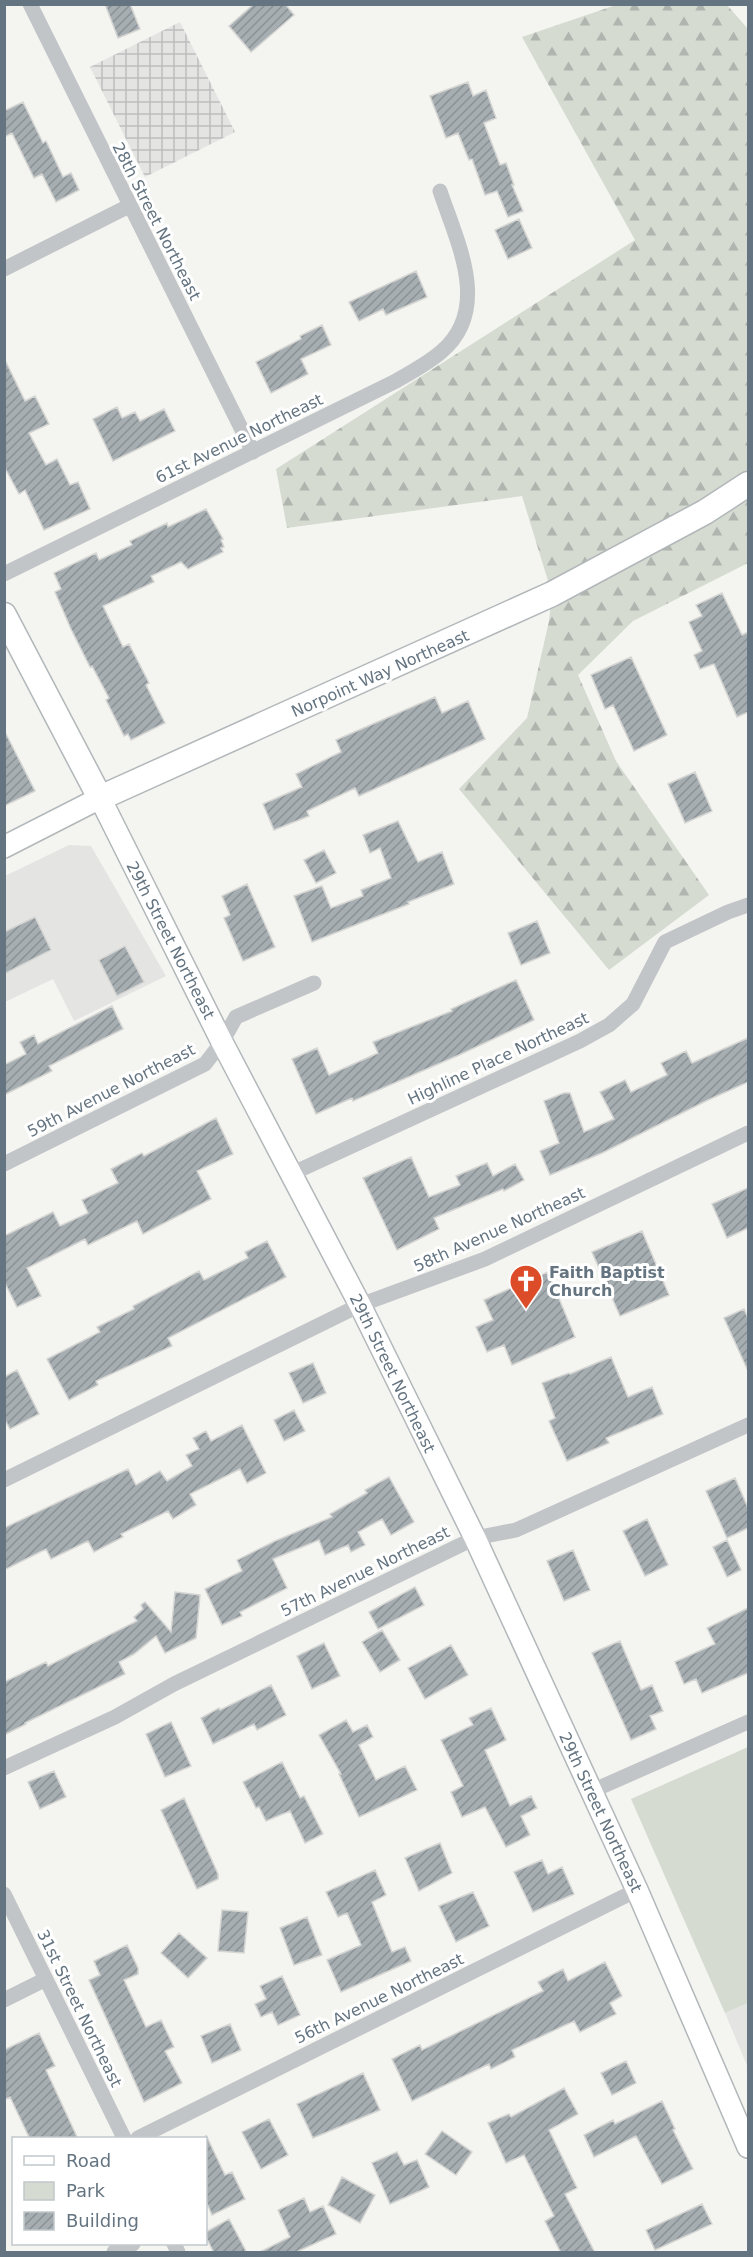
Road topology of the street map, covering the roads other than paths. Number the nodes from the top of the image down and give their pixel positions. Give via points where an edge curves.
1 (30, 4) edge
2 (440, 191) dead end
3 (129, 206) junction
4 (4, 269) edge
5 (253, 452) junction
6 (748, 484) edge
7 (4, 574) edge
8 (4, 615) edge
9 (100, 798) junction
10 (4, 847) edge
11 (748, 905) edge
12 (314, 982) dead end
13 (222, 1042) junction
14 (748, 1133) edge
15 (4, 1164) edge
16 (291, 1174) junction
17 (360, 1305) junction
18 (748, 1425) edge
19 (4, 1480) edge
20 (475, 1538) junction
21 (748, 1722) edge
22 (4, 1768) edge
23 (592, 1791) junction
24 (637, 1890) junction
25 (4, 1894) edge
26 (46, 1979) junction
27 (4, 2000) edge
28 (123, 2137) edge
29 (142, 2137) edge
30 (748, 2147) edge
31 (131, 2245) edge
32 (114, 2253) edge

1 - 3 street, 28th Street Northeast
2 - 5 street, 61st Avenue Northeast via 466,268 467,309 457,333 415,370
3 - 4 street
3 - 5 street, 28th Street Northeast
5 - 7 street, 61st Avenue Northeast
6 - 9 main road, Norpoint Way Northeast via 705,512 552,594
8 - 9 main road, 29th Street Northeast
9 - 10 street, Norpoint Way Northeast
9 - 13 street, 29th Street Northeast
11 - 16 street, Highline Place Northeast via 665,942 633,1004 609,1025
12 - 13 street, 59th Avenue Northeast via 236,1017
13 - 15 street, 59th Avenue Northeast via 205,1064
13 - 16 street, 29th Street Northeast
14 - 17 street, 58th Avenue Northeast via 485,1259
16 - 17 street, 29th Street Northeast
17 - 19 street, 58th Avenue Northeast
17 - 20 street, 29th Street Northeast
18 - 20 street, 57th Avenue Northeast via 516,1530
20 - 22 street, 57th Avenue Northeast
20 - 23 street, 29th Street Northeast
21 - 23 street
23 - 24 street, 29th Street Northeast
24 - 29 street, 56th Avenue Northeast
24 - 30 street, 29th Street Northeast
25 - 26 street, 31st Street Northeast
26 - 27 street
26 - 28 street, 31st Street Northeast
31 - 32 street

